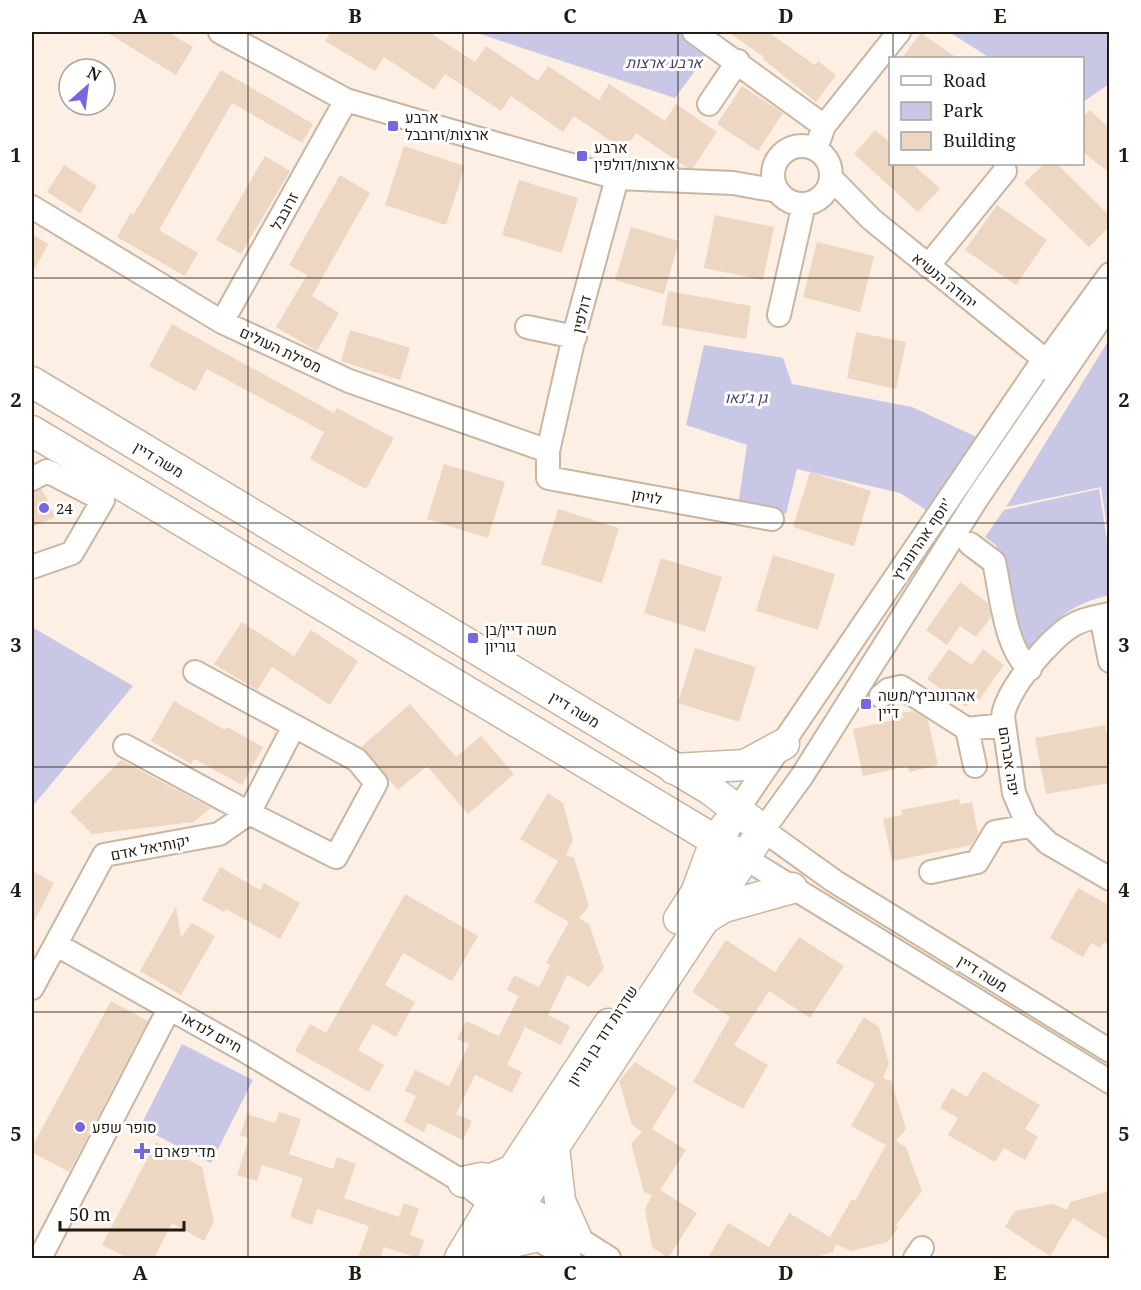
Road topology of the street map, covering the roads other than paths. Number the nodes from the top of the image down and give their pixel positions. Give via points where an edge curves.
1 (220, 32) edge
2 (694, 32) edge
3 (899, 32) edge
4 (738, 62) junction
5 (346, 100) junction
6 (709, 104) dead end
7 (824, 126) junction
8 (818, 150) junction
9 (774, 166) junction
10 (1005, 171) dead end
11 (617, 178) junction
12 (733, 183) junction
13 (778, 191) junction
14 (819, 193) junction
15 (32, 207) edge
16 (928, 266) junction
17 (1110, 274) edge
18 (1110, 305) edge
19 (779, 315) dead end
20 (222, 322) junction
21 (527, 327) dead end
22 (575, 337) junction
23 (1039, 369) junction
24 (1056, 381) junction
25 (32, 382) edge
26 (548, 451) junction
27 (36, 452) edge
28 (772, 519) dead end
29 (970, 544) dead end
30 (32, 567) edge
31 (1106, 615) edge
32 (1110, 660) edge
33 (1030, 669) junction
34 (195, 672) dead end
35 (881, 696) dead end
36 (1004, 725) junction
37 (294, 726) junction
38 (967, 729) junction
39 (784, 744) junction
40 (125, 746) dead end
41 (975, 766) dead end
42 (674, 769) junction
43 (654, 803) junction
44 (738, 809) junction
45 (249, 813) junction
46 (1029, 826) junction
47 (763, 830) junction
48 (715, 842) junction
49 (742, 857) junction
50 (931, 872) dead end
51 (1110, 879) edge
52 (792, 888) junction
53 (698, 907) junction
54 (57, 945) junction
55 (32, 988) edge
56 (183, 1013) junction
57 (1110, 1051) edge
58 (1110, 1082) edge
59 (554, 1147) junction
60 (513, 1170) junction
61 (463, 1182) junction
62 (508, 1209) junction
63 (534, 1237) junction
64 (573, 1248) edge
65 (40, 1258) edge
66 (460, 1258) edge
67 (483, 1258) edge
68 (609, 1258) edge

1 - 5 street
2 - 4 street
3 - 7 street
4 - 6 street
4 - 7 street
5 - 11 street
5 - 20 street, זרובבל
7 - 8 street
8 - 9 street via 808,146 788,149
8 - 14 street via 827,159
9 - 12 street
9 - 13 street
10 - 16 street
11 - 12 street
11 - 22 street, דולפין
12 - 13 street
13 - 14 street via 794,203
14 - 16 street, יהודה הנשיא via 871,219
14 - 19 street
15 - 20 street, מסילת העולים
16 - 23 street, יהודה הנשיא via 1019,341
17 - 23 street, יוסף אהרונוביץ'
18 - 24 street, יוסף אהרונוביץ'
20 - 26 street, מסילת העולים via 349,381
21 - 22 street
22 - 26 street, דולפין
23 - 24 street, יהודה הנשיא
23 - 39 street, יוסף אהרונוביץ' via 942,506
24 - 47 street, יוסף אהרונוביץ' via 802,776
25 - 42 main road, משה דיין
26 - 28 street, לויתן via 548,478
27 - 30 street via 103,500 72,553
27 - 43 main road, משה דיין
29 - 33 street via 994,562 1012,641 1021,663
31 - 32 street
31 - 33 street, יפה אברהם via 1081,621 1063,631
33 - 36 street, יפה אברהם via 1008,698
34 - 37 street
35 - 38 street via 901,687
36 - 38 street
36 - 46 street, יפה אברהם via 1014,792
37 - 45 street
37 - 45 street via 357,760 376,783 336,857
38 - 41 street
39 - 42 main road via 745,765
39 - 44 street, יוסף אהרונוביץ'
40 - 45 street
42 - 44 main road, משה דיין
43 - 48 main road, משה דיין
43 - 53 main road via 693,852
44 - 47 main road, משה דיין
44 - 48 main road, שדרות דוד בן גוריון
45 - 54 street, יקותיאל אדם via 219,834 104,855
46 - 50 street via 995,832 977,862
46 - 51 street, יפה אברהם via 1048,843
47 - 49 main road, שדרות דוד בן גוריון
47 - 57 street, משה דיין via 834,881
48 - 49 main road, משה דיין
48 - 53 main road, שדרות דוד בן גוריון
49 - 52 street, משה דיין
49 - 53 main road, שדרות דוד בן גוריון
52 - 53 main road via 724,907
52 - 58 street, משה דיין
53 - 59 main road, שדרות דוד בן גוריון
53 - 60 main road, שדרות דוד בן גוריון
54 - 55 street
54 - 56 street
56 - 61 street, חיים לנדאו
56 - 65 street, חיים לנדאו
59 - 62 main road, שדרות דוד בן גוריון
59 - 64 main road via 560,1201
60 - 61 main road via 489,1180
60 - 62 main road, שדרות דוד בן גוריון
61 - 62 street, חיים לנדאו
62 - 63 street
62 - 64 street
62 - 66 main road, שדרות דוד בן גוריון
62 - 67 main road, שדרות דוד בן גוריון
63 - 64 street
63 - 67 main road via 509,1243
64 - 68 street

